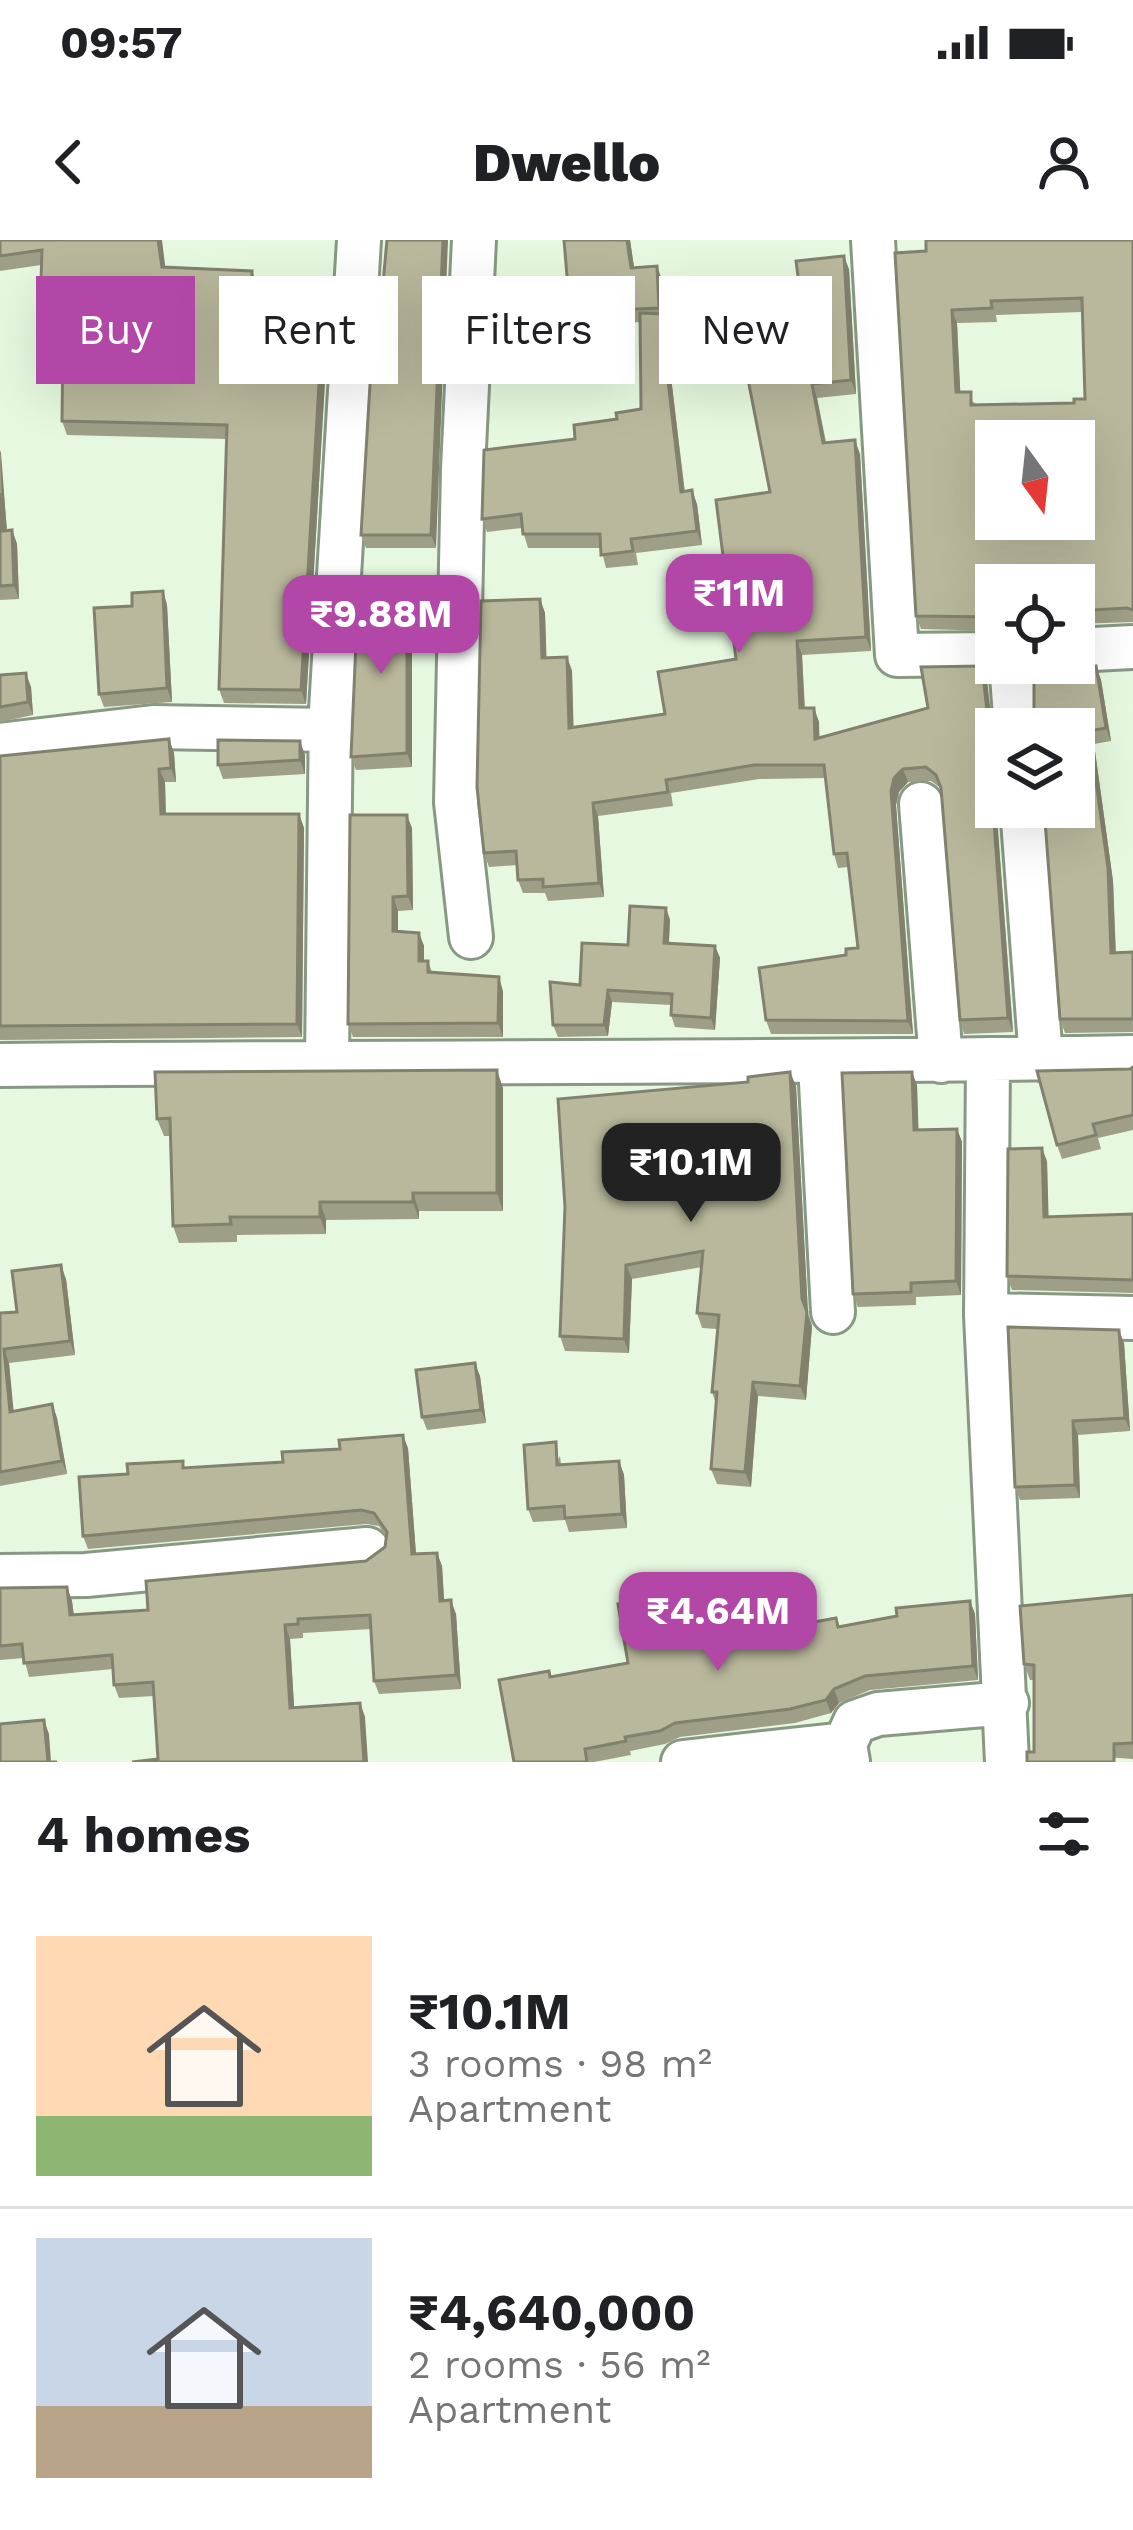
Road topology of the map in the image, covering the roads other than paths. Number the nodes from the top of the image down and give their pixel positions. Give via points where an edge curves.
1 (359, 240) edge
2 (474, 240) edge
3 (873, 240) edge
4 (1133, 647) edge
5 (1095, 649) edge
6 (975, 654) edge
7 (330, 730) junction
8 (0, 745) edge
9 (921, 805) dead end
10 (1024, 828) edge
11 (471, 937) dead end
12 (1133, 1058) edge
13 (1041, 1059) junction
14 (988, 1060) junction
15 (327, 1061) junction
16 (941, 1061) junction
17 (820, 1064) junction
18 (0, 1065) edge
19 (833, 1312) dead end
20 (986, 1315) junction
21 (1133, 1318) edge
22 (368, 1549) dead end
23 (0, 1576) edge
24 (1007, 1703) junction
25 (847, 1753) edge
26 (683, 1762) edge
27 (1007, 1762) edge

1 - 7 street
2 - 11 street via 456,802
3 - 6 street via 897,656
4 - 5 street
7 - 8 street via 153,728
7 - 15 street
9 - 16 street
10 - 13 street
12 - 13 street
13 - 14 street
14 - 16 street
14 - 20 street
15 - 17 street
15 - 18 street
16 - 17 street
17 - 19 street
20 - 21 street
20 - 24 street
22 - 23 street
24 - 25 street via 878,1714 855,1722
24 - 27 street
25 - 26 street

